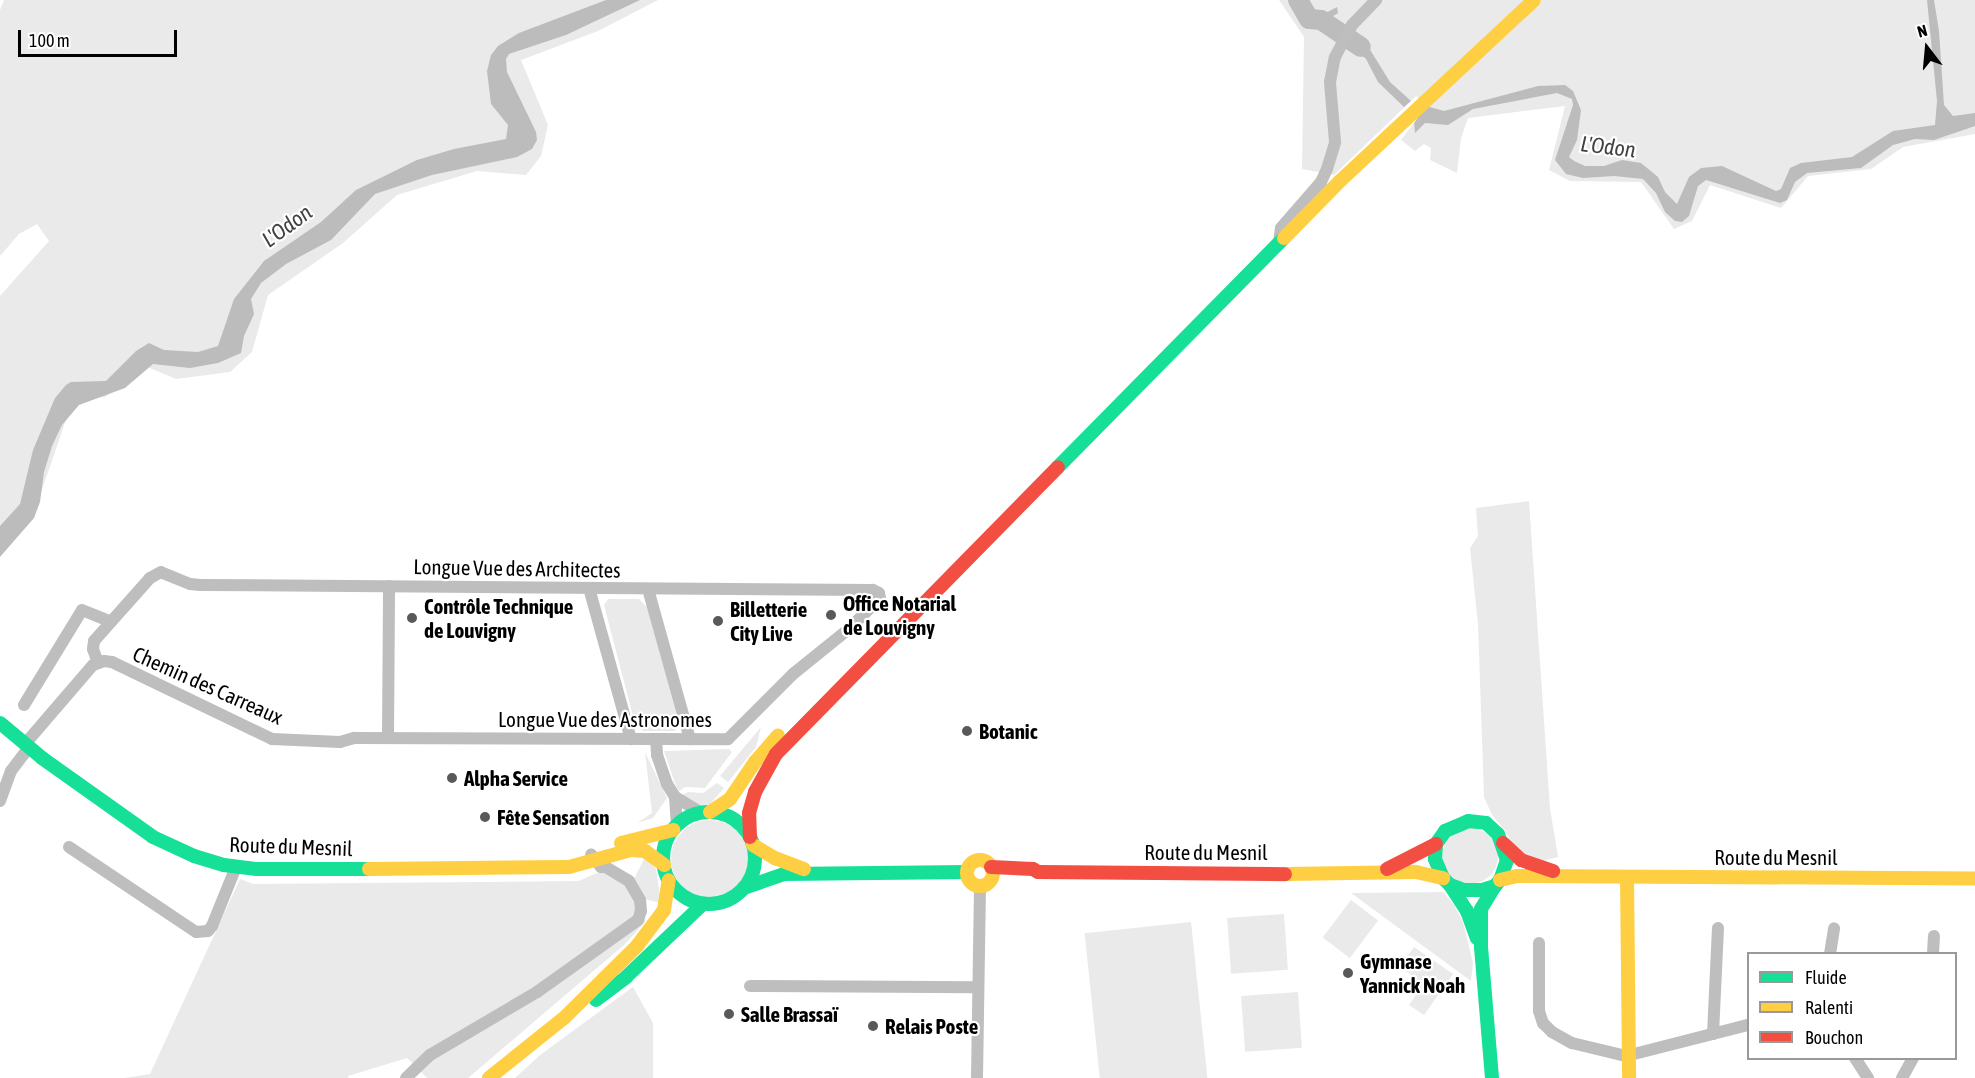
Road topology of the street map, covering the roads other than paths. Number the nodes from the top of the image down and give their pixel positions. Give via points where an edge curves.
1 (1376, 0) edge
2 (1534, 0) edge
3 (1279, 242) junction
4 (389, 586) junction
5 (590, 588) junction
6 (648, 589) junction
7 (879, 593) joint
8 (111, 622) junction
9 (98, 663) junction
10 (863, 663) junction
11 (24, 705) dead end
12 (0, 723) edge
13 (388, 738) junction
14 (631, 739) junction
15 (656, 739) junction
16 (690, 739) junction
17 (340, 742) joint
18 (27, 745) junction
19 (675, 797) junction
20 (0, 801) edge
21 (706, 812) junction
22 (675, 828) junction
23 (752, 841) junction
24 (1503, 843) junction
25 (1436, 844) junction
26 (69, 847) dead end
27 (592, 857) junction
28 (664, 865) junction
29 (236, 867) junction
30 (844, 872) junction
31 (967, 872) junction
32 (991, 872) junction
33 (1375, 873) junction
34 (1577, 877) junction
35 (1627, 877) junction
36 (1975, 878) edge
37 (669, 880) junction
38 (1446, 881) junction
39 (1497, 883) junction
40 (980, 886) junction
41 (744, 888) junction
42 (703, 904) junction
43 (1718, 928) dead end
44 (1834, 928) dead end
45 (1934, 936) dead end
46 (1539, 943) dead end
47 (1481, 947) junction
48 (1830, 952) edge
49 (1933, 952) edge
50 (750, 986) dead end
51 (978, 987) junction
52 (564, 1018) junction
53 (1747, 1026) edge
54 (1713, 1034) junction
55 (1626, 1056) junction
56 (1856, 1060) edge
57 (1912, 1060) edge
58 (406, 1078) edge
59 (489, 1078) edge
60 (977, 1078) edge
61 (1488, 1078) edge
62 (1629, 1078) edge
63 (1868, 1078) edge
64 (1902, 1078) edge

1 - 3 street via 1352,25 1335,57 1330,82 1335,134 1332,155 1320,182 1281,228
2 - 3 main road via 1388,134
3 - 10 main road
4 - 5 street, Longue Vue des Architectes
4 - 8 street, Longue Vue des Architectes via 194,585 158,573
4 - 13 street
5 - 6 street, Longue Vue des Architectes
5 - 14 street
6 - 7 street, Longue Vue des Architectes
6 - 16 street
7 - 16 street, Longue Vue des Astronomes via 877,603 793,675 728,739
8 - 9 street via 92,645
8 - 11 street via 82,609
9 - 17 street, Chemin des Carreaux via 111,662 272,739
9 - 18 street
10 - 21 main road via 783,731 755,762 730,799
10 - 23 main road via 776,754 751,804
12 - 18 main road, Route du Mesnil
13 - 14 street, Longue Vue des Astronomes
13 - 17 street, Longue Vue des Astronomes
14 - 15 street, Longue Vue des Astronomes
15 - 16 street, Longue Vue des Astronomes
15 - 19 street via 659,763
18 - 20 street via 11,771
18 - 29 main road, Route du Mesnil via 153,837 194,856
19 - 21 street
19 - 22 street
21 - 22 main road
21 - 23 main road via 734,819
22 - 27 main road, Route du Mesnil
22 - 28 main road via 665,847
23 - 30 main road via 775,858 800,868
23 - 41 main road via 754,867
24 - 25 main road via 1486,824 1468,821 1445,831
24 - 34 main road, Route du Mesnil via 1521,860
24 - 39 main road via 1506,866
25 - 33 main road, Route du Mesnil
25 - 38 main road via 1435,859
26 - 29 street via 196,932 208,931 212,926
27 - 28 main road, Route du Mesnil via 645,851
27 - 29 main road, Route du Mesnil via 552,868
27 - 58 street via 601,867 629,881 640,900 642,911 638,920 537,992 430,1055
28 - 37 main road
30 - 31 main road
30 - 41 main road via 784,874
31 - 32 main road via 979,860
31 - 40 main road via 970,882
32 - 33 main road, Route du Mesnil via 1033,869
32 - 40 main road
33 - 38 main road, Route du Mesnil via 1416,872
34 - 35 main road, Route du Mesnil
34 - 39 main road, Route du Mesnil via 1517,876
35 - 36 main road, Route du Mesnil
35 - 55 main road
37 - 42 main road via 683,896
37 - 52 main road via 667,902 654,926
38 - 39 main road via 1464,890
38 - 47 main road via 1467,911
39 - 47 main road via 1481,909
40 - 51 street
41 - 42 main road via 730,899
42 - 52 main road via 609,991
43 - 54 street
44 - 48 street
45 - 49 street
46 - 55 street via 1539,1011 1543,1023 1572,1042
47 - 61 main road via 1488,1038 1483,1048
50 - 51 street
51 - 60 street
52 - 59 main road
53 - 54 street
54 - 55 street
55 - 62 main road
56 - 63 street
57 - 64 street

